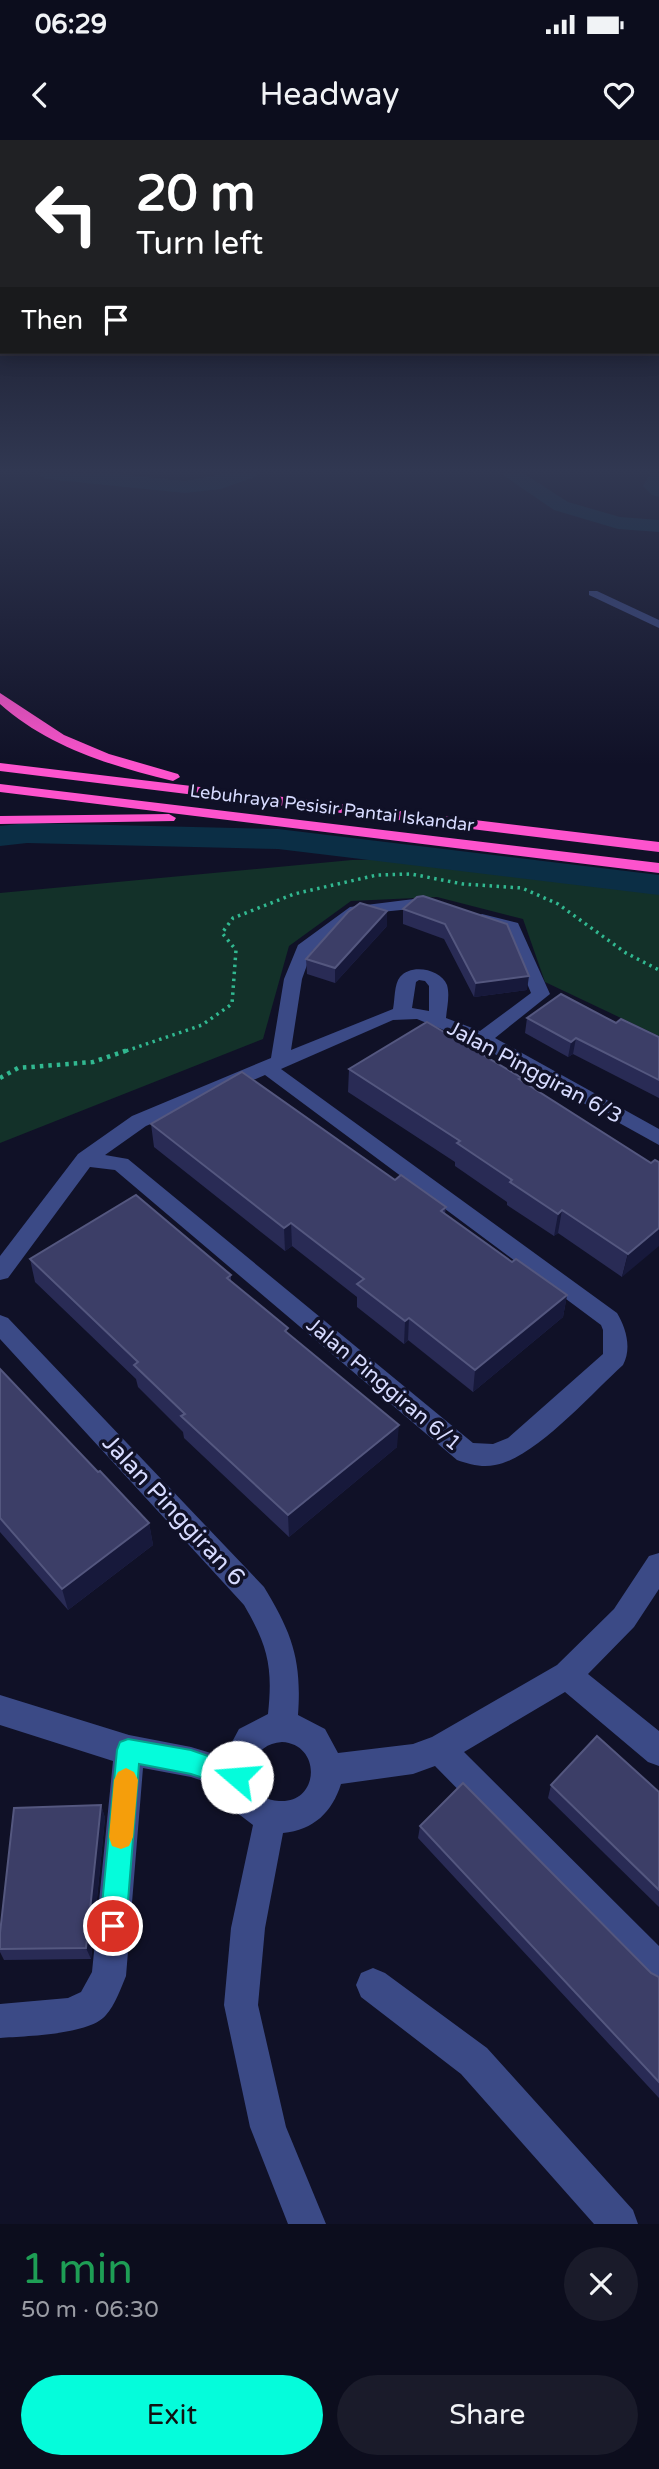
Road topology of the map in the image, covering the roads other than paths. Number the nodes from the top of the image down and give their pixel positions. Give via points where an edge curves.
1 (593, 593) dead end
2 (659, 624) edge
3 (0, 697) edge
4 (0, 766) edge
5 (0, 788) edge
6 (239, 796) junction
7 (227, 814) junction
8 (0, 820) edge
9 (659, 847) edge
10 (659, 868) edge
11 (396, 1013) junction
12 (437, 1020) junction
13 (482, 1039) junction
14 (274, 1065) junction
15 (633, 1124) junction
16 (659, 1138) edge
17 (659, 1149) edge
18 (85, 1159) junction
19 (0, 1272) edge
20 (0, 1324) edge
21 (659, 1565) edge
22 (568, 1675) junction
23 (0, 1710) edge
24 (282, 1726) junction
25 (440, 1749) junction
26 (128, 1750) junction
27 (659, 1751) edge
28 (327, 1770) junction
29 (237, 1777) junction
30 (270, 1817) junction
31 (659, 1970) edge
32 (373, 1985) dead end
33 (0, 2021) edge
34 (307, 2224) edge
35 (619, 2224) edge

1 - 2 street
3 - 6 highway via 33,724 74,745
4 - 6 highway, Lebuhraya Pesisir Pantai Iskandar
5 - 7 highway, Lebuhraya Pesisir Pantai Iskandar
6 - 9 highway, Lebuhraya Pesisir Pantai Iskandar
7 - 8 highway
7 - 10 highway, Lebuhraya Pesisir Pantai Iskandar
11 - 12 street, Jalan Pinggiran 6/3 via 419,1013
11 - 12 street, Jalan Pinggiran 6/3 via 407,980 427,975 439,984
11 - 14 street
12 - 13 street, Jalan Pinggiran 6/3
13 - 14 street via 541,993 512,927 422,903 356,910 304,949
13 - 15 street, Jalan Pinggiran 6/3
14 - 18 street via 139,1121
14 - 18 street, Jalan Pinggiran 6/1 via 609,1319 615,1330 615,1358 517,1446 502,1455 485,1457 457,1447 121,1164
15 - 16 street, Jalan Pinggiran 6/3
15 - 17 street, Jalan Pinggiran 6/3
18 - 19 street
20 - 24 street, Jalan Pinggiran 6 via 254,1595 276,1632 286,1682
21 - 22 street via 624,1618
22 - 25 street
22 - 27 street
23 - 26 street
24 - 28 street via 296,1728 318,1744
24 - 29 street via 249,1741 241,1752
25 - 28 street via 413,1759
25 - 31 street
26 - 29 street
26 - 33 street via 109,1976 93,2005 68,2015
28 - 30 street via 320,1797 310,1808 284,1818
29 - 30 street via 247,1802
30 - 34 street via 248,1928 242,2005 268,2127
32 - 35 street via 474,2062

